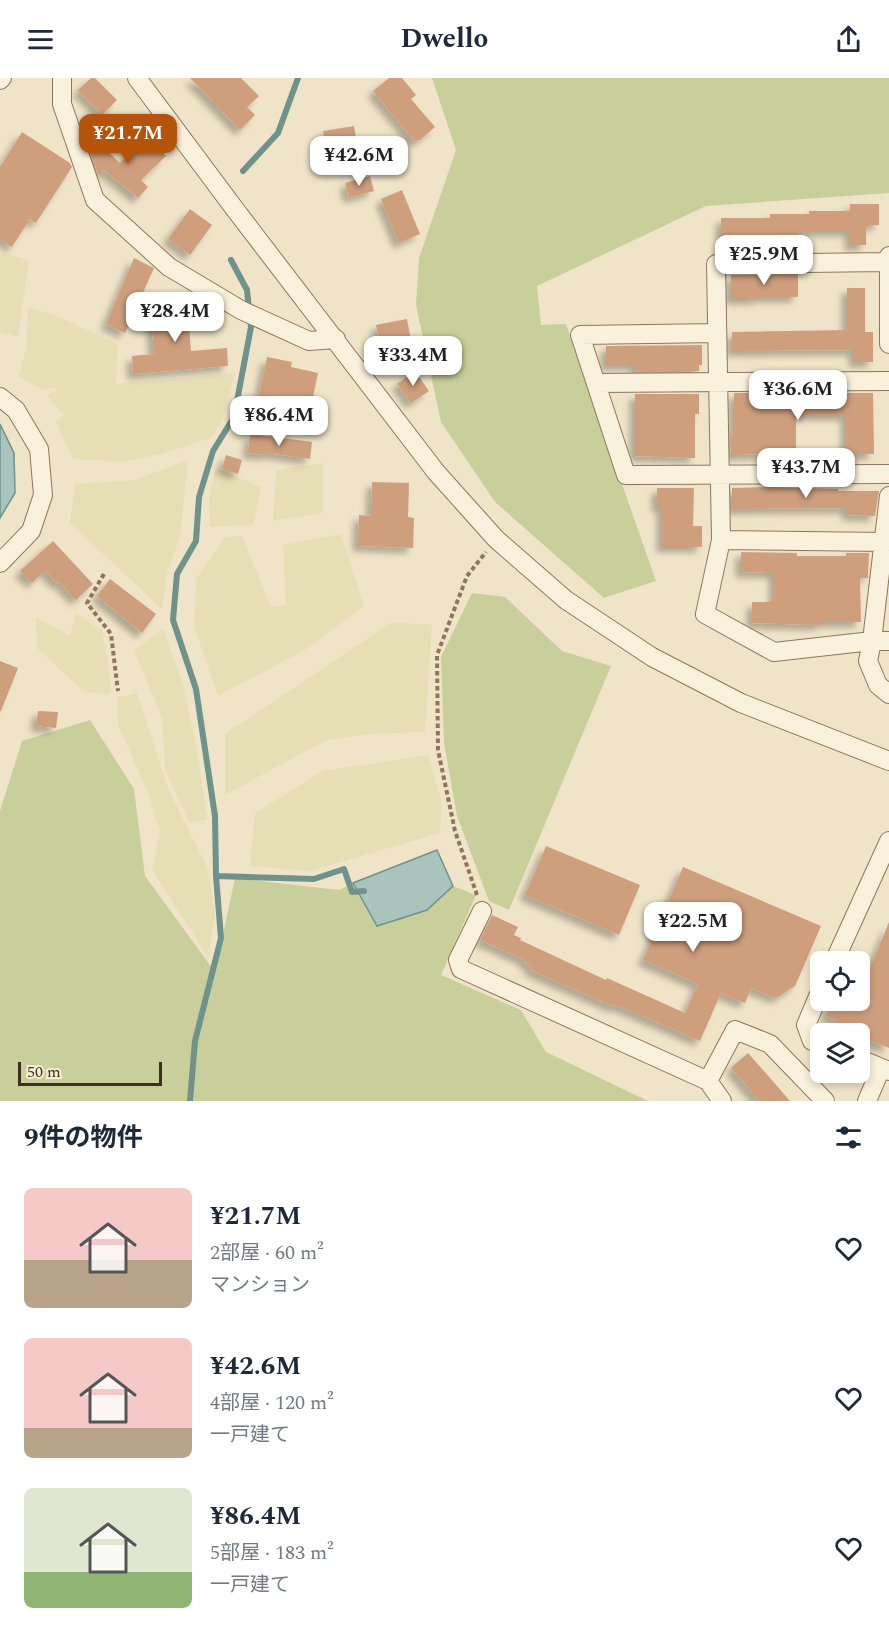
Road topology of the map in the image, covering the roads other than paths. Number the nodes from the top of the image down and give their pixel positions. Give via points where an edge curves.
1 (62, 78) edge
2 (137, 78) edge
3 (888, 259) edge
4 (889, 318) edge
5 (717, 333) junction
6 (336, 339) junction
7 (889, 344) edge
8 (889, 381) edge
9 (718, 382) junction
10 (596, 383) junction
11 (0, 397) edge
12 (889, 474) edge
13 (720, 476) junction
14 (889, 496) edge
15 (721, 540) junction
16 (885, 542) junction
17 (0, 563) edge
18 (881, 641) edge
19 (889, 694) edge
20 (889, 762) edge
21 (889, 841) edge
22 (482, 911) road end
23 (839, 951) edge
24 (812, 1011) edge
25 (810, 1036) edge
26 (870, 1063) edge
27 (885, 1069) edge
28 (708, 1081) junction
29 (722, 1101) edge
30 (825, 1101) edge
31 (867, 1101) edge

1 - 6 street via 62,104 95,200 169,267 241,310 309,341
2 - 6 street
3 - 4 street
3 - 5 street via 716,264
4 - 7 street
5 - 9 street
5 - 10 street via 580,335
6 - 20 street via 436,472 496,539 566,600 652,657 741,703
8 - 9 street
9 - 10 street
9 - 13 street
10 - 13 street via 626,475
11 - 17 street via 16,410 39,449 43,495 31,531
12 - 13 street
13 - 15 street
14 - 16 street
15 - 16 street
15 - 18 street via 705,614 774,652
16 - 18 street
18 - 19 street via 868,661 878,685
21 - 23 street
22 - 28 street via 458,960 461,969
24 - 25 street via 806,1025
26 - 27 street
27 - 31 street
28 - 29 street
28 - 30 street via 735,1030 770,1044

